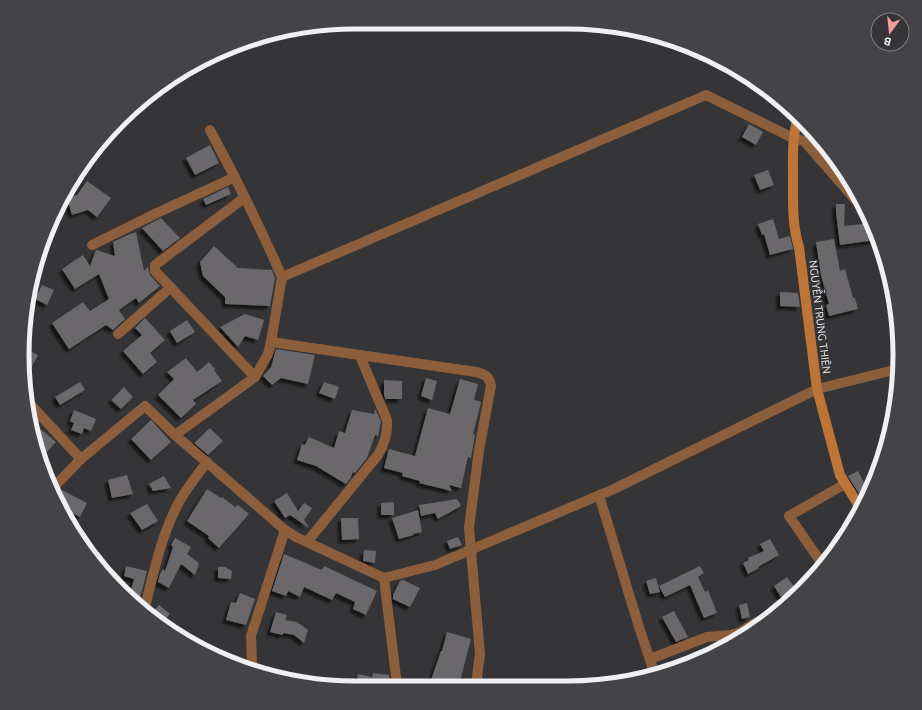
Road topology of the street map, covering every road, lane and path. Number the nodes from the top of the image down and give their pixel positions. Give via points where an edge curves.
1 (796, 122) edge
2 (210, 130) dead end
3 (793, 138) junction
4 (812, 140) edge
5 (804, 141) junction
6 (235, 177) junction
7 (850, 193) edge
8 (244, 198) junction
9 (92, 245) dead end
10 (282, 277) junction
11 (171, 287) junction
12 (118, 334) dead end
13 (271, 342) junction
14 (360, 356) junction
15 (892, 370) edge
16 (255, 377) junction
17 (817, 389) junction
18 (33, 408) edge
19 (175, 435) junction
20 (81, 459) junction
21 (207, 462) junction
22 (844, 484) junction
23 (56, 485) edge
24 (599, 495) junction
25 (857, 503) edge
26 (285, 530) junction
27 (307, 542) junction
28 (471, 549) junction
29 (820, 560) edge
30 (384, 578) junction
31 (145, 604) edge
32 (735, 634) edge
33 (650, 659) junction
34 (251, 664) edge
35 (653, 669) edge
36 (397, 681) edge
37 (477, 681) edge

1 - 3 street, NGUYỄN TRUNG THIÊN
2 - 6 street
3 - 5 street
3 - 10 street via 706,95
3 - 17 street, NGUYỄN TRUNG THIÊN via 793,218
4 - 5 street
5 - 7 street
6 - 8 street
6 - 9 street
8 - 10 street
8 - 11 street via 155,265 155,271
10 - 13 street
11 - 12 street
11 - 16 street
13 - 14 street
13 - 16 street via 268,354
14 - 27 street via 387,420 385,439 380,452 369,467
14 - 28 street via 476,372 488,376 491,386 479,450 469,528
15 - 17 street
16 - 19 street
17 - 22 street, NGUYỄN TRUNG THIÊN
17 - 24 street
18 - 20 street
19 - 20 street via 145,406
19 - 21 street
20 - 23 street
21 - 26 street
21 - 31 street via 185,492 171,520
22 - 25 street, NGUYỄN TRUNG THIÊN
22 - 29 street via 789,516
24 - 28 street
24 - 33 street
26 - 27 street
26 - 34 street via 251,636
27 - 30 street
28 - 30 street via 435,565
28 - 37 street via 480,654
30 - 36 street
32 - 33 street via 707,637
33 - 35 street

